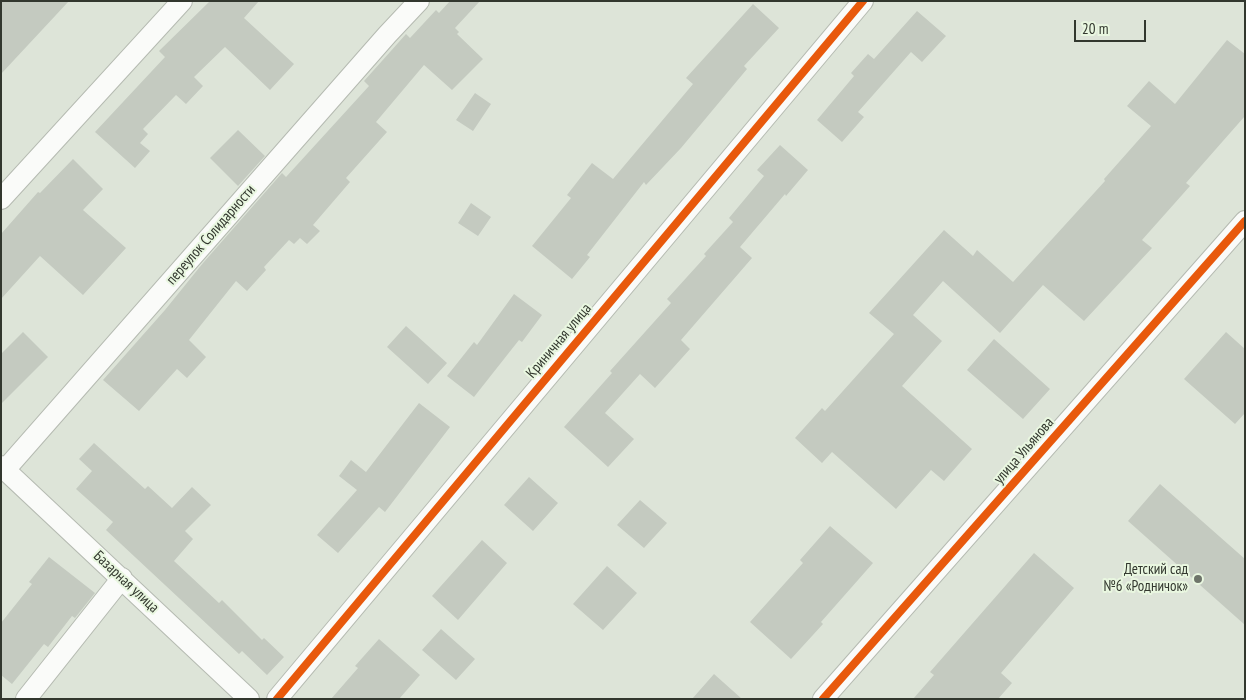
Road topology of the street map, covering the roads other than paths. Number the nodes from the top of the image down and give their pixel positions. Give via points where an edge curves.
1 (182, 1) edge
2 (419, 1) edge
3 (863, 1) edge
4 (1, 200) edge
5 (1245, 221) edge
6 (3, 468) edge
7 (122, 578) junction
8 (26, 699) edge
9 (249, 699) edge
10 (277, 699) edge
11 (823, 699) edge

1 - 4 street
2 - 6 street, переулок Солидарности
3 - 10 street, Криничная улица
5 - 11 street, улица Ульянова
6 - 7 street, Базарная улица
7 - 8 street
7 - 9 street, Базарная улица

